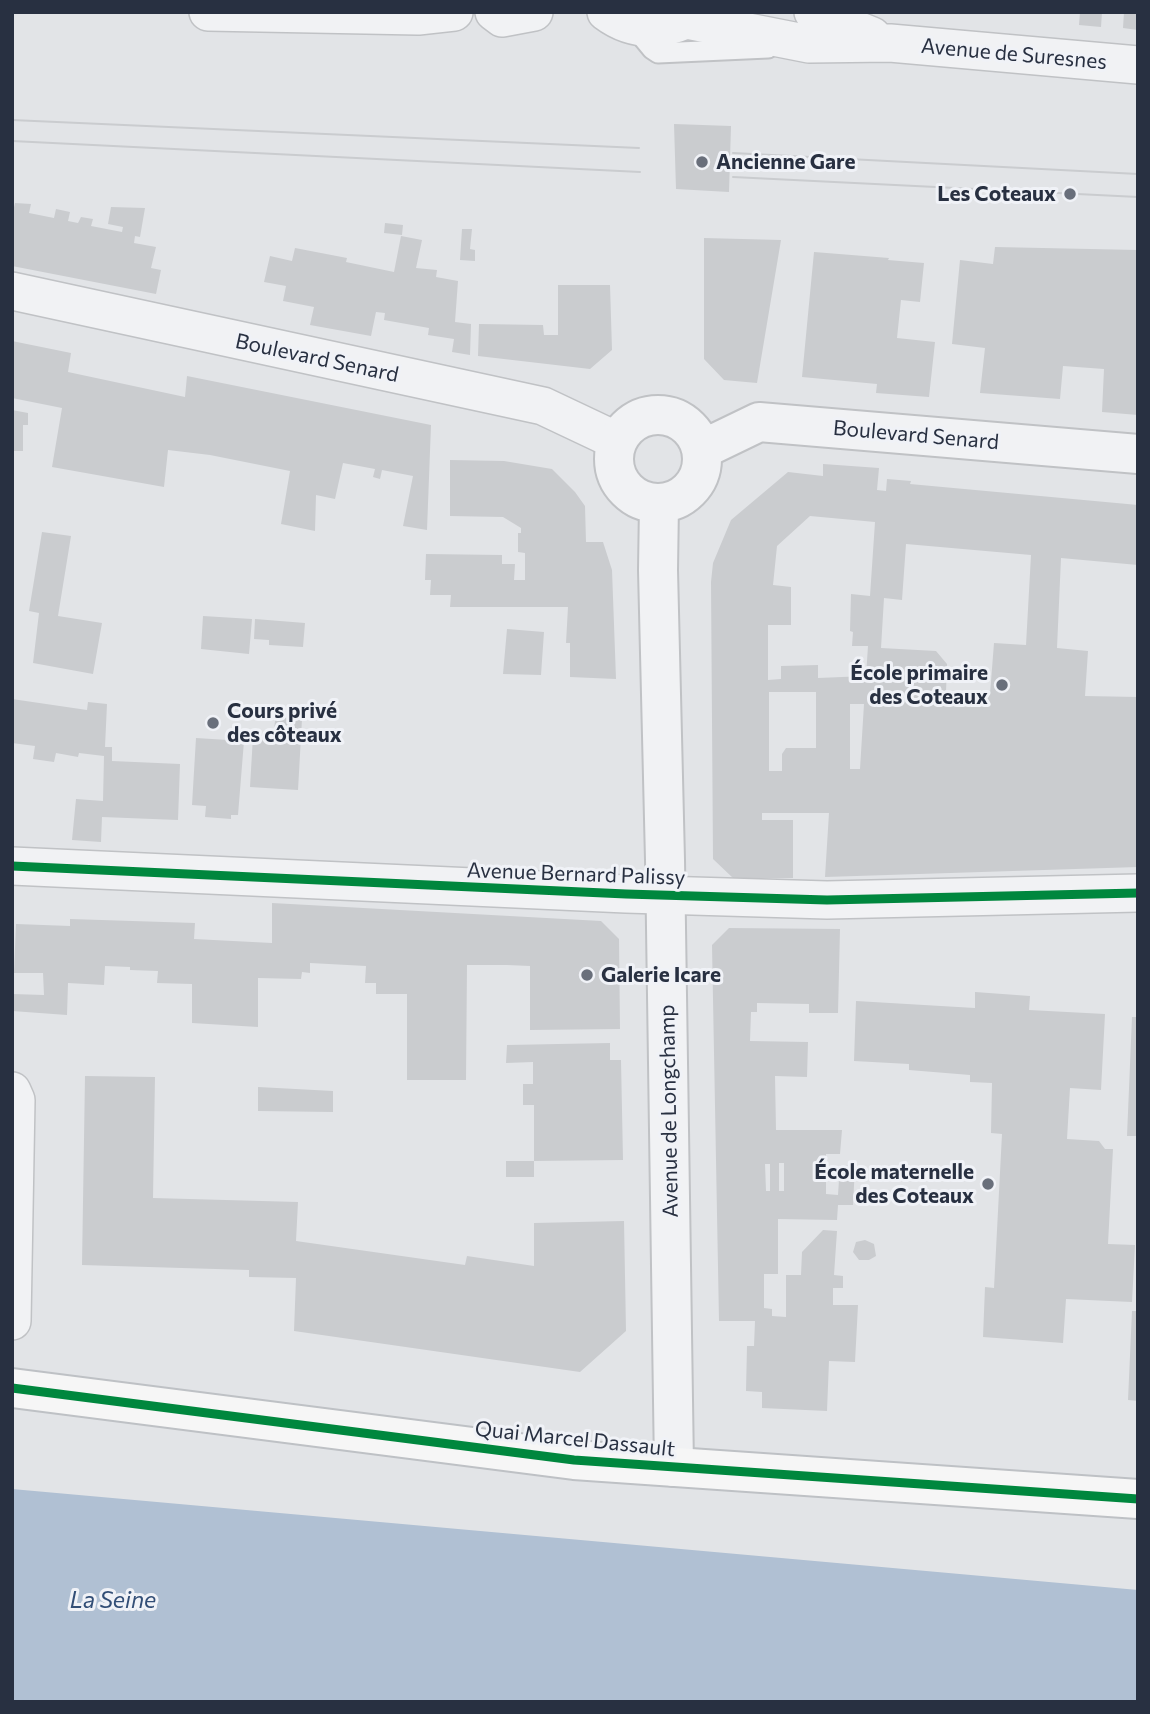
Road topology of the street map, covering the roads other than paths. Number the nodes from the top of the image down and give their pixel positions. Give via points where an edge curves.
1 (208, 12) edge
2 (454, 12) edge
3 (494, 12) edge
4 (534, 12) edge
5 (580, 12) edge
6 (692, 16) edge
7 (620, 20) edge
8 (811, 28) edge
9 (1138, 65) edge
10 (12, 291) edge
11 (617, 441) junction
12 (701, 450) junction
13 (1138, 454) edge
14 (659, 504) junction
15 (12, 866) edge
16 (1138, 892) edge
17 (666, 896) junction
18 (12, 1091) edge
19 (12, 1321) edge
20 (12, 1388) edge
21 (674, 1467) junction
22 (1138, 1499) edge

1 - 2 street via 379,16
3 - 4 street via 502,18
5 - 7 street
6 - 7 street via 660,28
6 - 8 street, Avenue de Suresnes
7 - 8 lane, Avenue de Suresnes via 658,53 700,53
8 - 9 street, Avenue de Suresnes via 890,43
10 - 11 street, Boulevard Senard via 544,406
11 - 12 street via 637,420 671,416 696,436
11 - 14 street via 613,456 617,478 639,500
12 - 13 street, Boulevard Senard via 759,422
12 - 14 street via 698,479 674,500
14 - 17 street, Avenue de Longchamp
15 - 17 street, Avenue Bernard Palissy
16 - 17 street, Avenue Bernard Palissy via 827,900
17 - 21 street, Avenue de Longchamp
18 - 19 street via 16,1100
20 - 21 main road, Quai Marcel Dassault via 574,1460
21 - 22 main road, Quai Marcel Dassault

